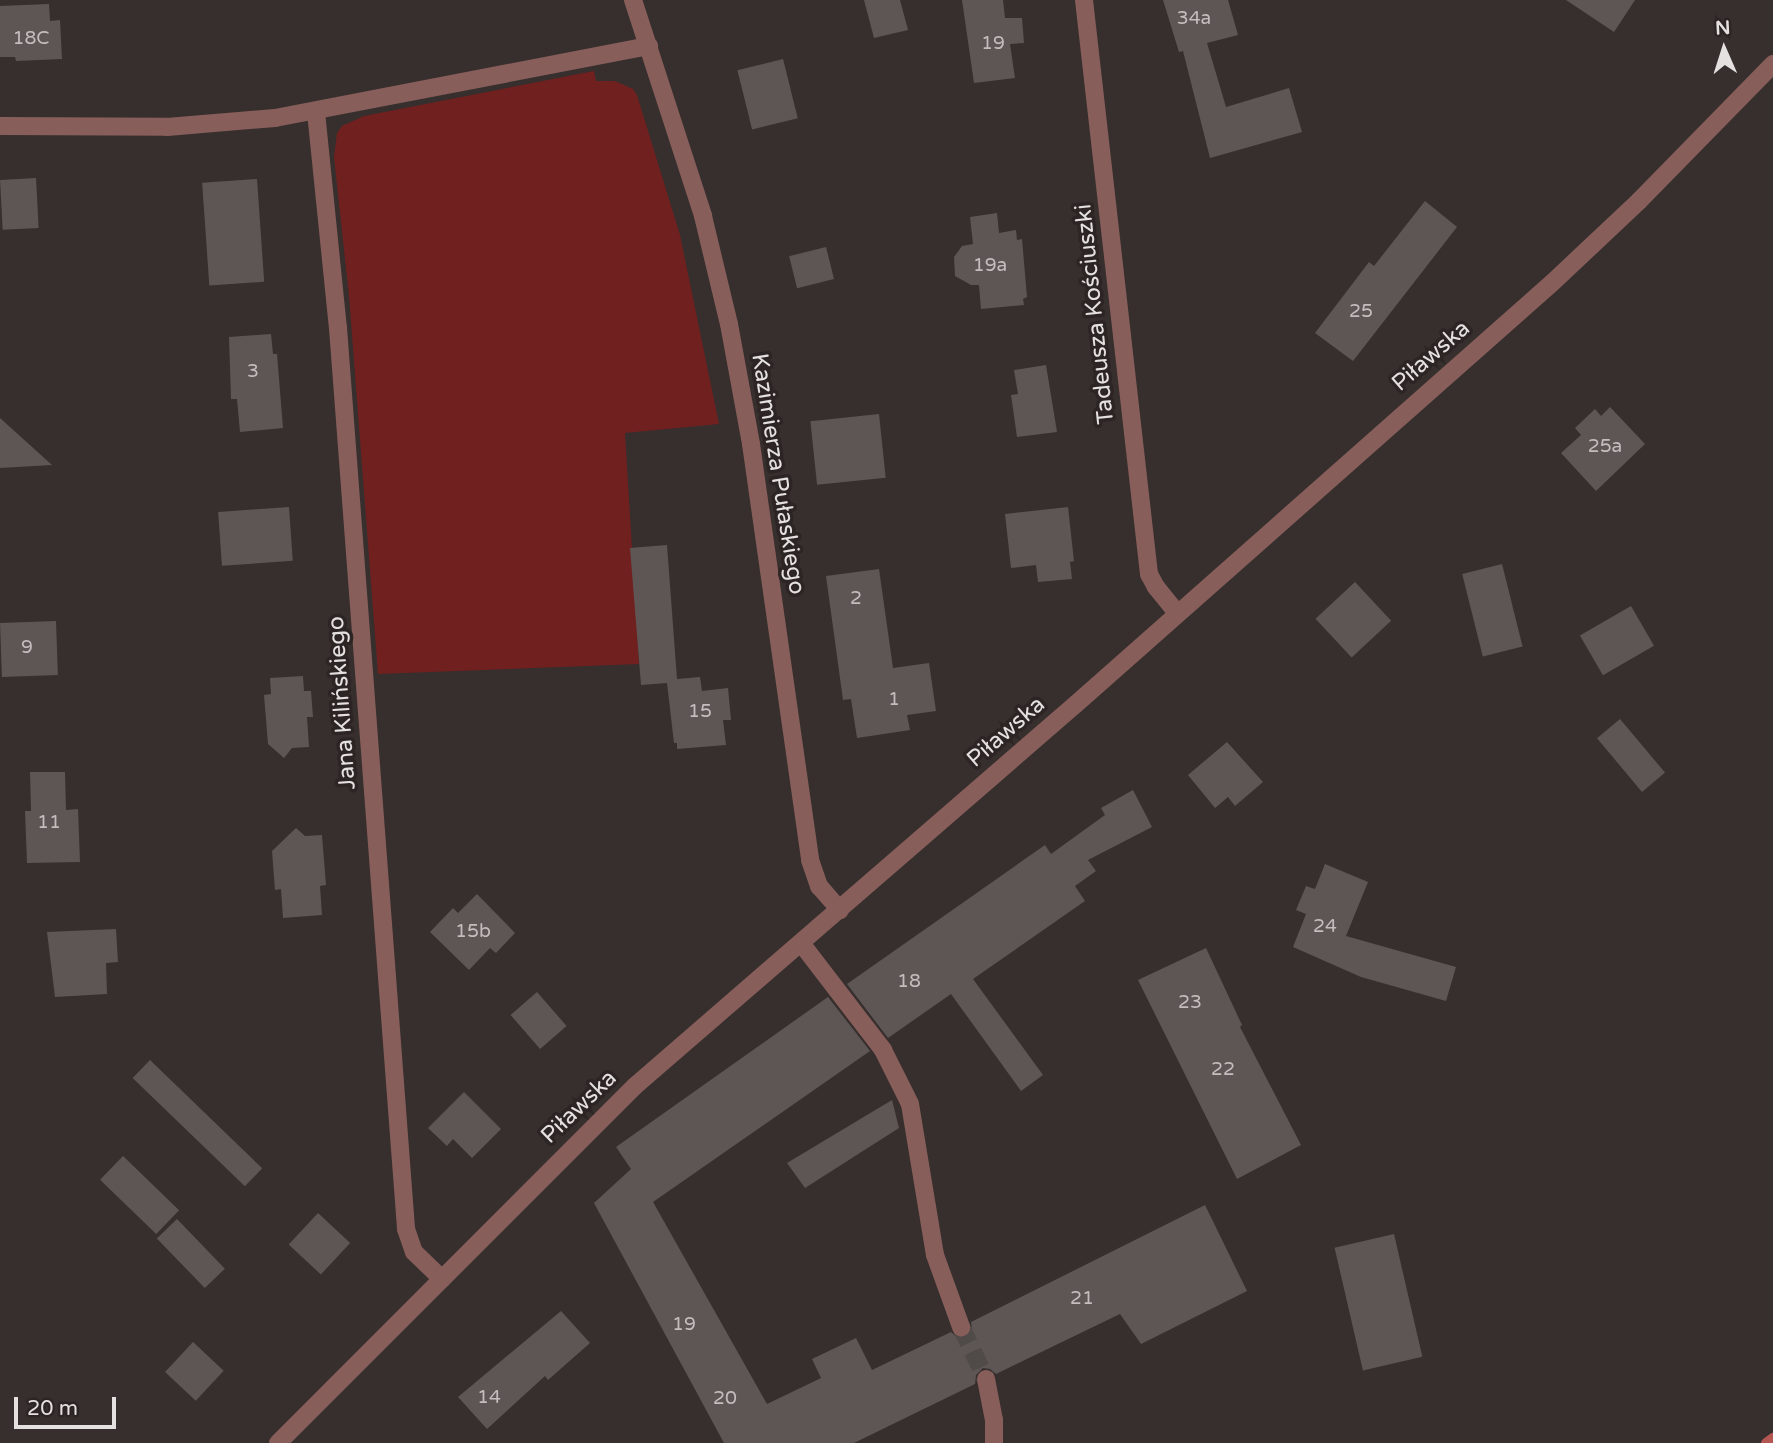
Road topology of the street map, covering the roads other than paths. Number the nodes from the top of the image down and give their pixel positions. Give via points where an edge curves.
1 (632, 0) edge
2 (1084, 0) edge
3 (649, 46) junction
4 (1773, 64) edge
5 (316, 111) junction
6 (0, 126) edge
7 (1177, 613) junction
8 (840, 910) junction
9 (801, 943) junction
10 (442, 1279) junction
11 (961, 1327) tunnel mouth
12 (986, 1379) tunnel mouth
13 (278, 1443) edge
14 (994, 1443) edge

1 - 3 street, Kazimierza Pułaskiego
2 - 7 street, Tadeusza Kościuszki via 1149,574
3 - 5 street
3 - 8 street, Kazimierza Pułaskiego via 703,216 729,324 751,444 810,860 819,886
4 - 7 street, Piławska via 1587,251
5 - 6 street via 167,127
5 - 10 street, Jana Kilińskiego via 338,328 407,1229 414,1252
7 - 8 street, Piławska
8 - 9 street, Piławska
9 - 10 street, Piławska via 635,1086
9 - 11 street via 883,1051 907,1096 915,1119 935,1255
10 - 13 street, Piławska
12 - 14 street

